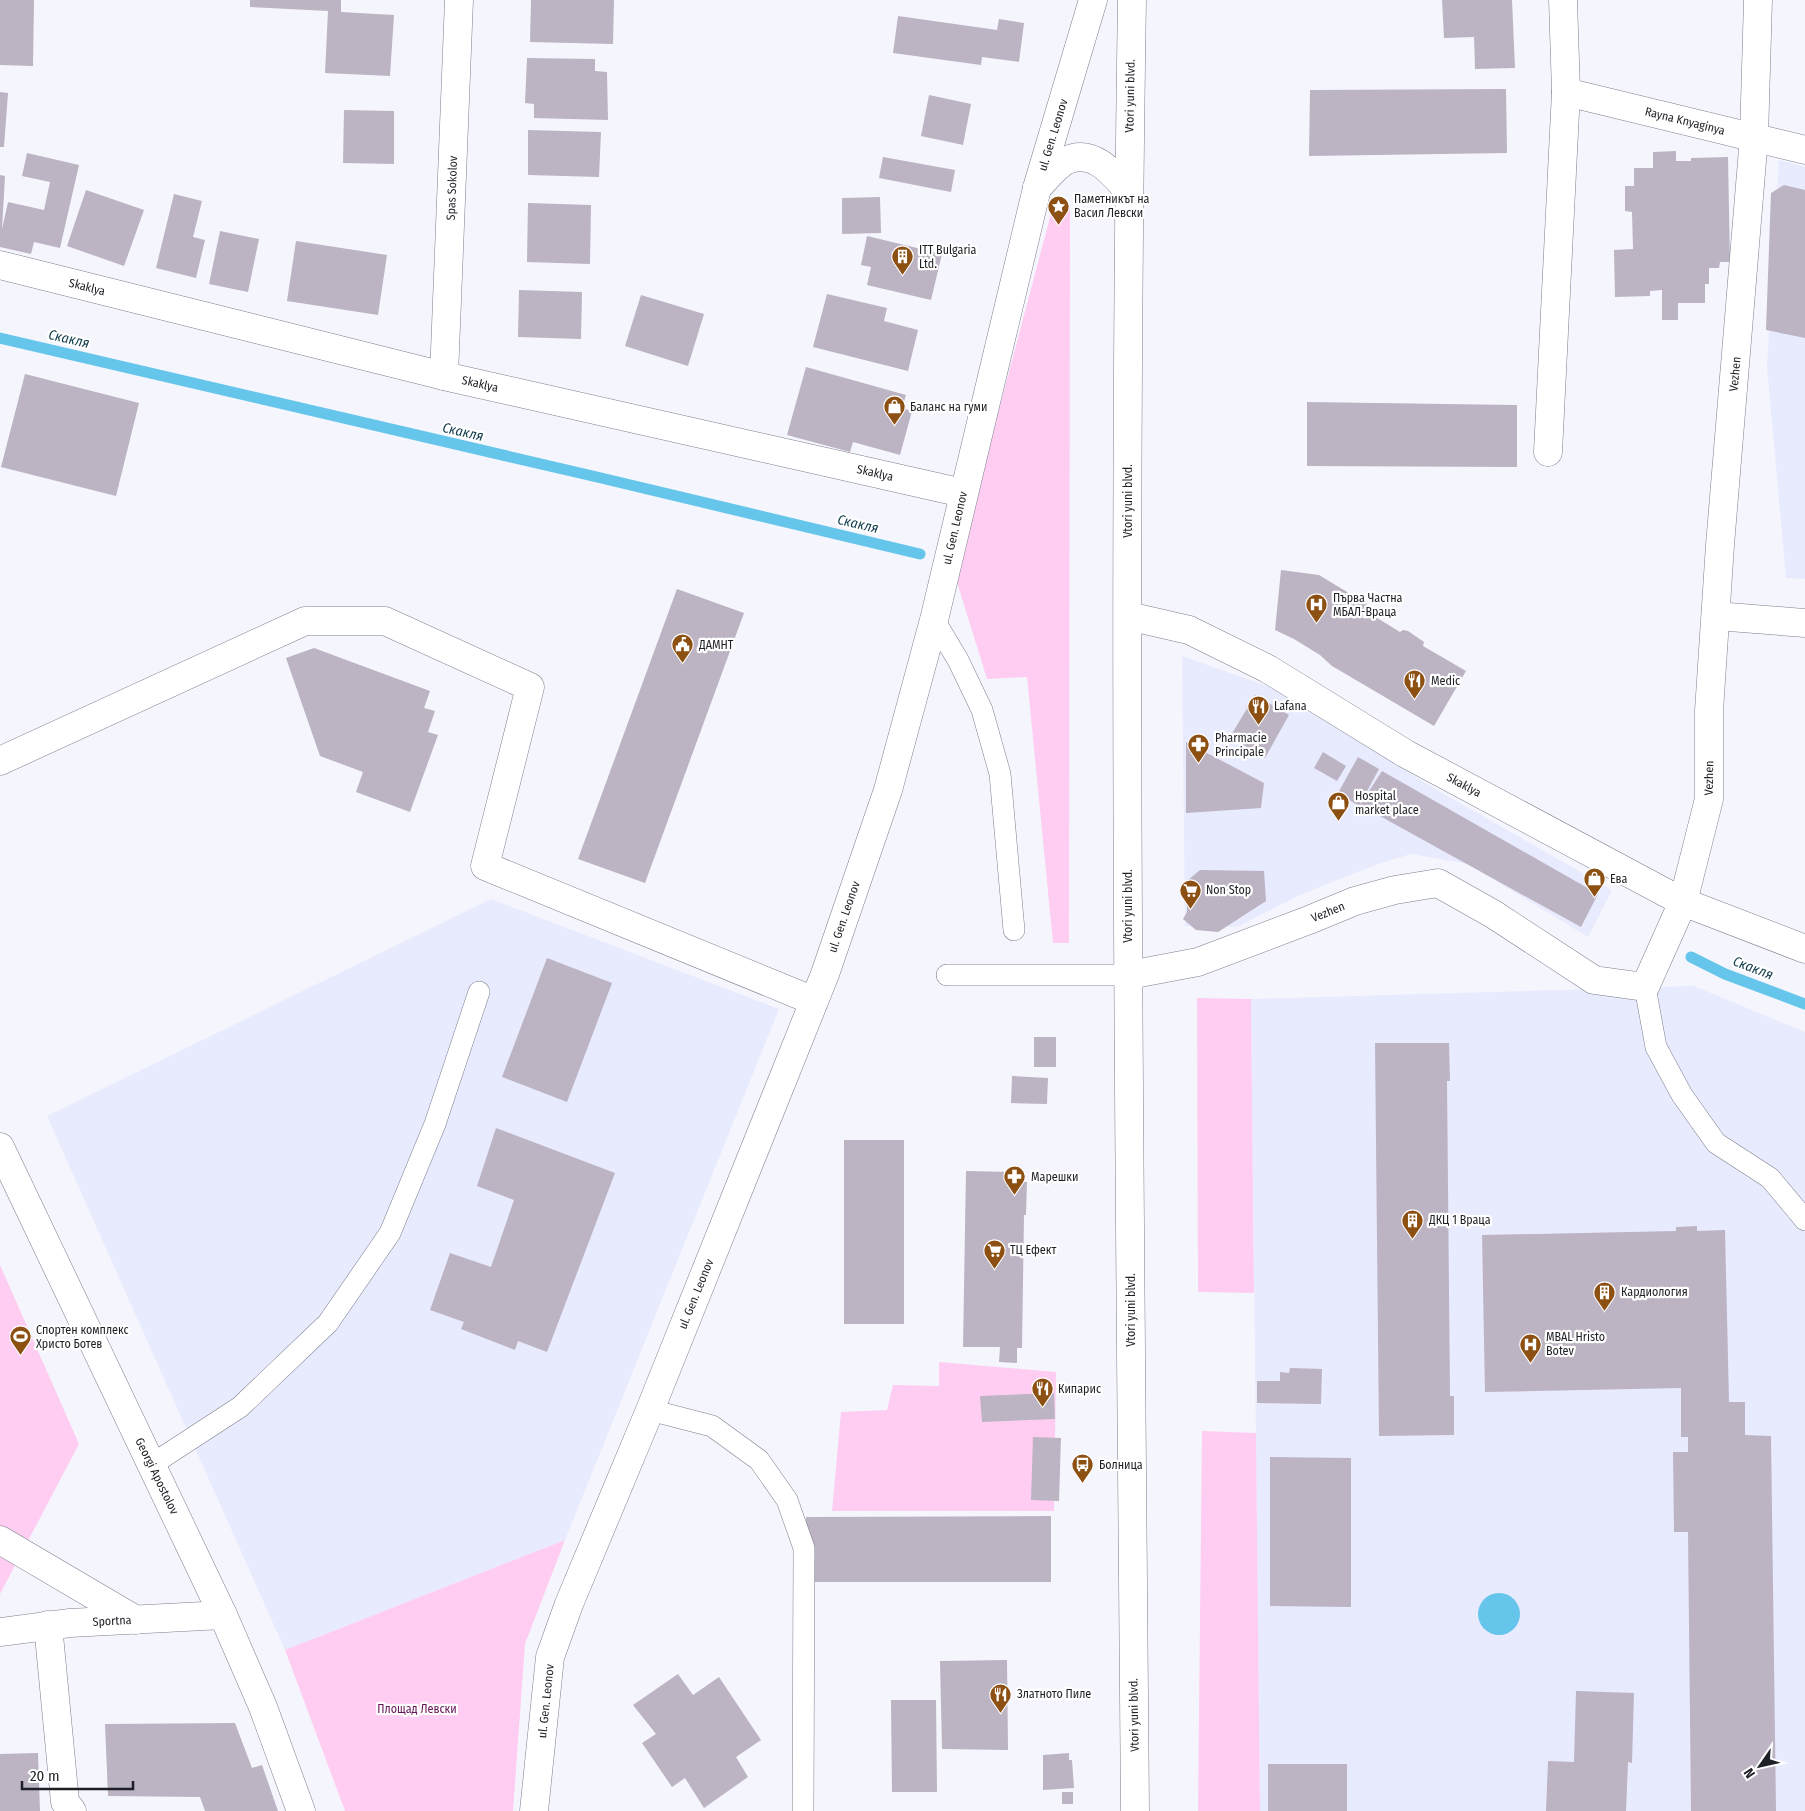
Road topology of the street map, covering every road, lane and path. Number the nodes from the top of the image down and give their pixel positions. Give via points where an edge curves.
1 (459, 0) edge
2 (1093, 0) edge
3 (1132, 0) edge
4 (1563, 0) edge
5 (1758, 0) edge
6 (1566, 92) junction
7 (1754, 137) junction
8 (1805, 150) edge
9 (1037, 188) junction
10 (1129, 192) junction
11 (0, 265) edge
12 (444, 376) junction
13 (1548, 452) dead end
14 (963, 493) junction
15 (1128, 616) junction
16 (1716, 616) junction
17 (934, 620) junction
18 (1805, 623) edge
19 (0, 761) edge
20 (1683, 902) junction
21 (1014, 930) dead end
22 (1805, 950) edge
23 (947, 974) dead end
24 (1129, 975) junction
25 (1644, 987) junction
26 (479, 992) dead end
27 (814, 1001) junction
28 (0, 1147) edge
29 (1805, 1220) edge
30 (650, 1410) junction
31 (152, 1466) junction
32 (0, 1540) edge
33 (224, 1615) junction
34 (136, 1620) junction
35 (48, 1625) junction
36 (0, 1632) edge
37 (72, 1811) edge
38 (301, 1811) edge
39 (534, 1811) edge
40 (803, 1811) edge
41 (1135, 1811) edge

1 - 12 street, Spas Sokolov
2 - 9 street, ul. Gen. Leonov
3 - 10 street, Vtori yuni blvd.
4 - 6 street
5 - 7 street, Vezhen
6 - 7 street, Rayna Knyaginya
6 - 13 street
7 - 8 street, Rayna Knyaginya
7 - 16 street, Vezhen
9 - 10 street via 1064,162 1079,156 1089,157 1100,164
9 - 14 street, ul. Gen. Leonov
10 - 15 street, Vtori yuni blvd.
11 - 12 street, Skaklya
12 - 14 street, Skaklya
14 - 17 street, ul. Gen. Leonov
15 - 20 street, Skaklya via 1190,630 1268,669 1406,754
15 - 24 street, Vtori yuni blvd.
16 - 18 street
16 - 20 street, Vezhen via 1709,798
17 - 21 lane via 982,710 1000,774
17 - 27 street, ul. Gen. Leonov via 888,790
19 - 27 street via 305,621 385,621 530,687 485,866
20 - 22 street, Skaklya
20 - 25 street, Vezhen
23 - 24 lane
24 - 25 street, Vezhen via 1198,962 1355,901 1438,883 1493,914 1594,980
24 - 41 street, Vtori yuni blvd.
25 - 29 lane via 1656,1047 1682,1095 1716,1143 1770,1178
26 - 31 lane via 435,1124 390,1233 334,1315 240,1408
27 - 30 street, ul. Gen. Leonov
28 - 31 street, Georgi Apostolov
30 - 39 street, ul. Gen. Leonov via 550,1657
30 - 40 lane via 712,1426 759,1460 787,1500 804,1548
31 - 33 street, Georgi Apostolov
32 - 34 street
33 - 34 street, Sportna
33 - 38 street, Georgi Apostolov via 264,1707
34 - 35 street, Sportna
35 - 36 street, Sportna
35 - 37 street via 65,1802

